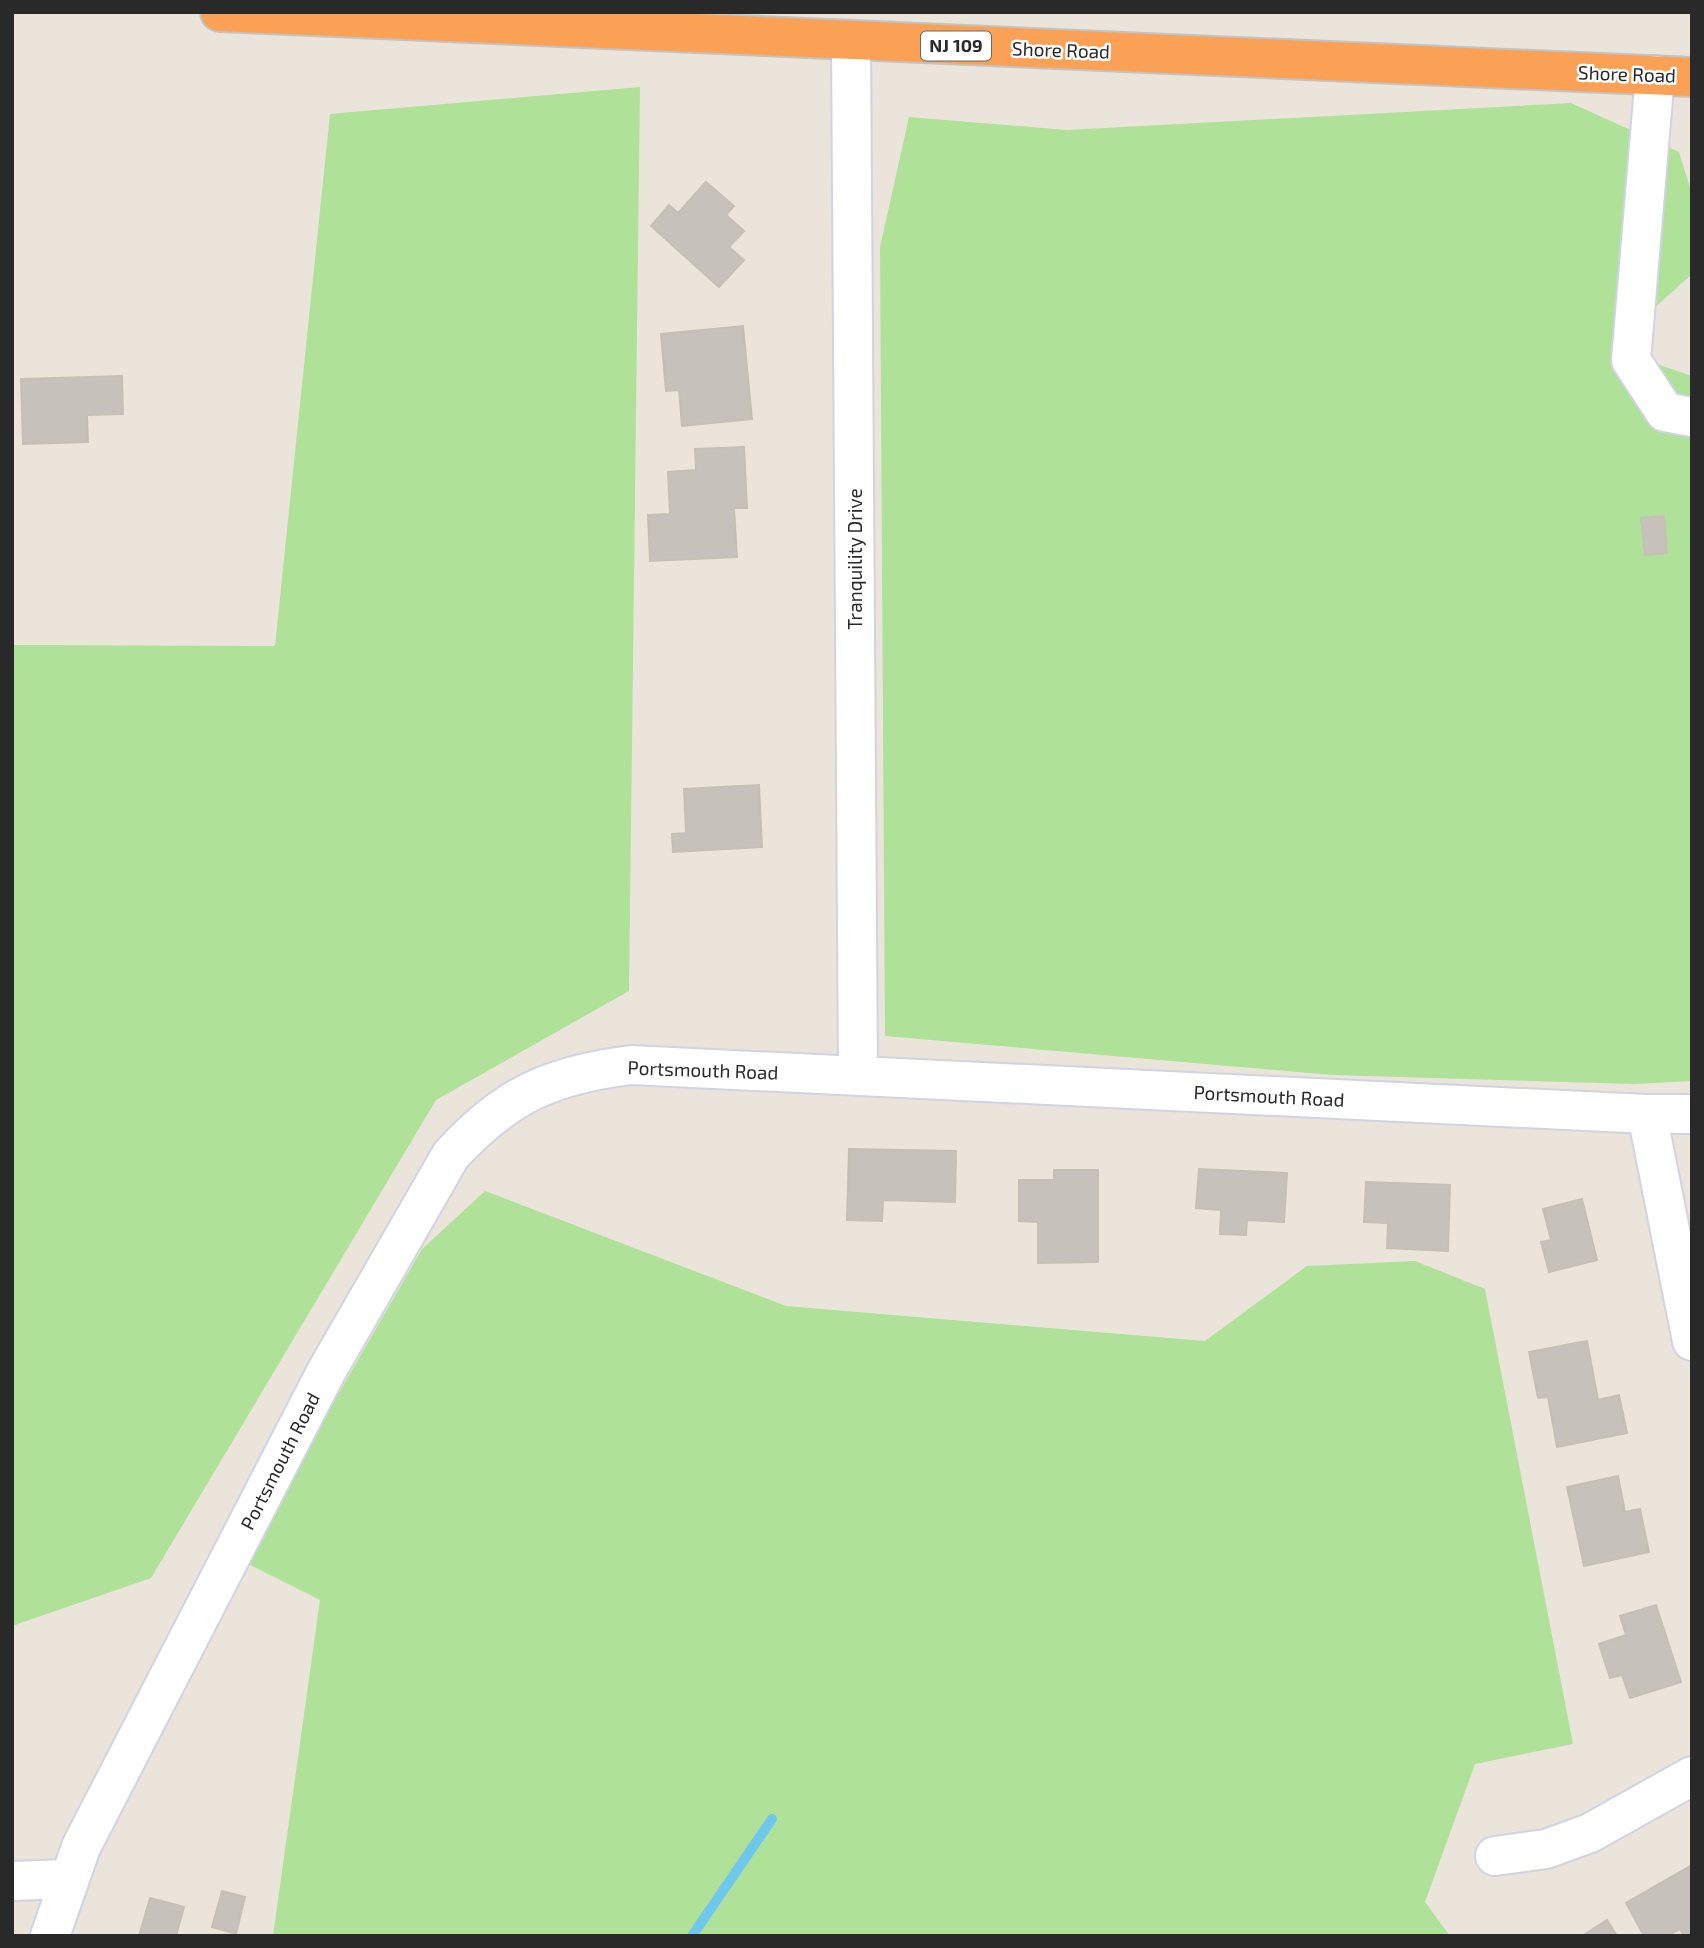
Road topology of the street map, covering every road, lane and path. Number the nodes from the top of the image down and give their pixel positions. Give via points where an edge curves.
1 (220, 12) edge
2 (851, 42) junction
3 (1673, 76) edge
4 (1692, 417) edge
5 (858, 1076) junction
6 (1647, 1114) junction
7 (1692, 1114) edge
8 (1692, 1341) edge
9 (1692, 1776) edge
10 (1495, 1856) dead end
11 (68, 1879) junction
12 (12, 1881) edge
13 (50, 1936) edge

1 - 2 highway, Shore Road / NJ 109
2 - 3 highway, Shore Road / NJ 109
2 - 5 street, Tranquility Drive
3 - 4 street via 1631,360 1665,412
5 - 6 street, Portsmouth Road
5 - 11 street, Portsmouth Road via 631,1065 589,1070 517,1099 471,1134 451,1156 326,1372
6 - 7 street, Portsmouth Road
6 - 8 street
9 - 10 street via 1590,1833 1546,1849
11 - 12 street
11 - 13 street, Portsmouth Road

